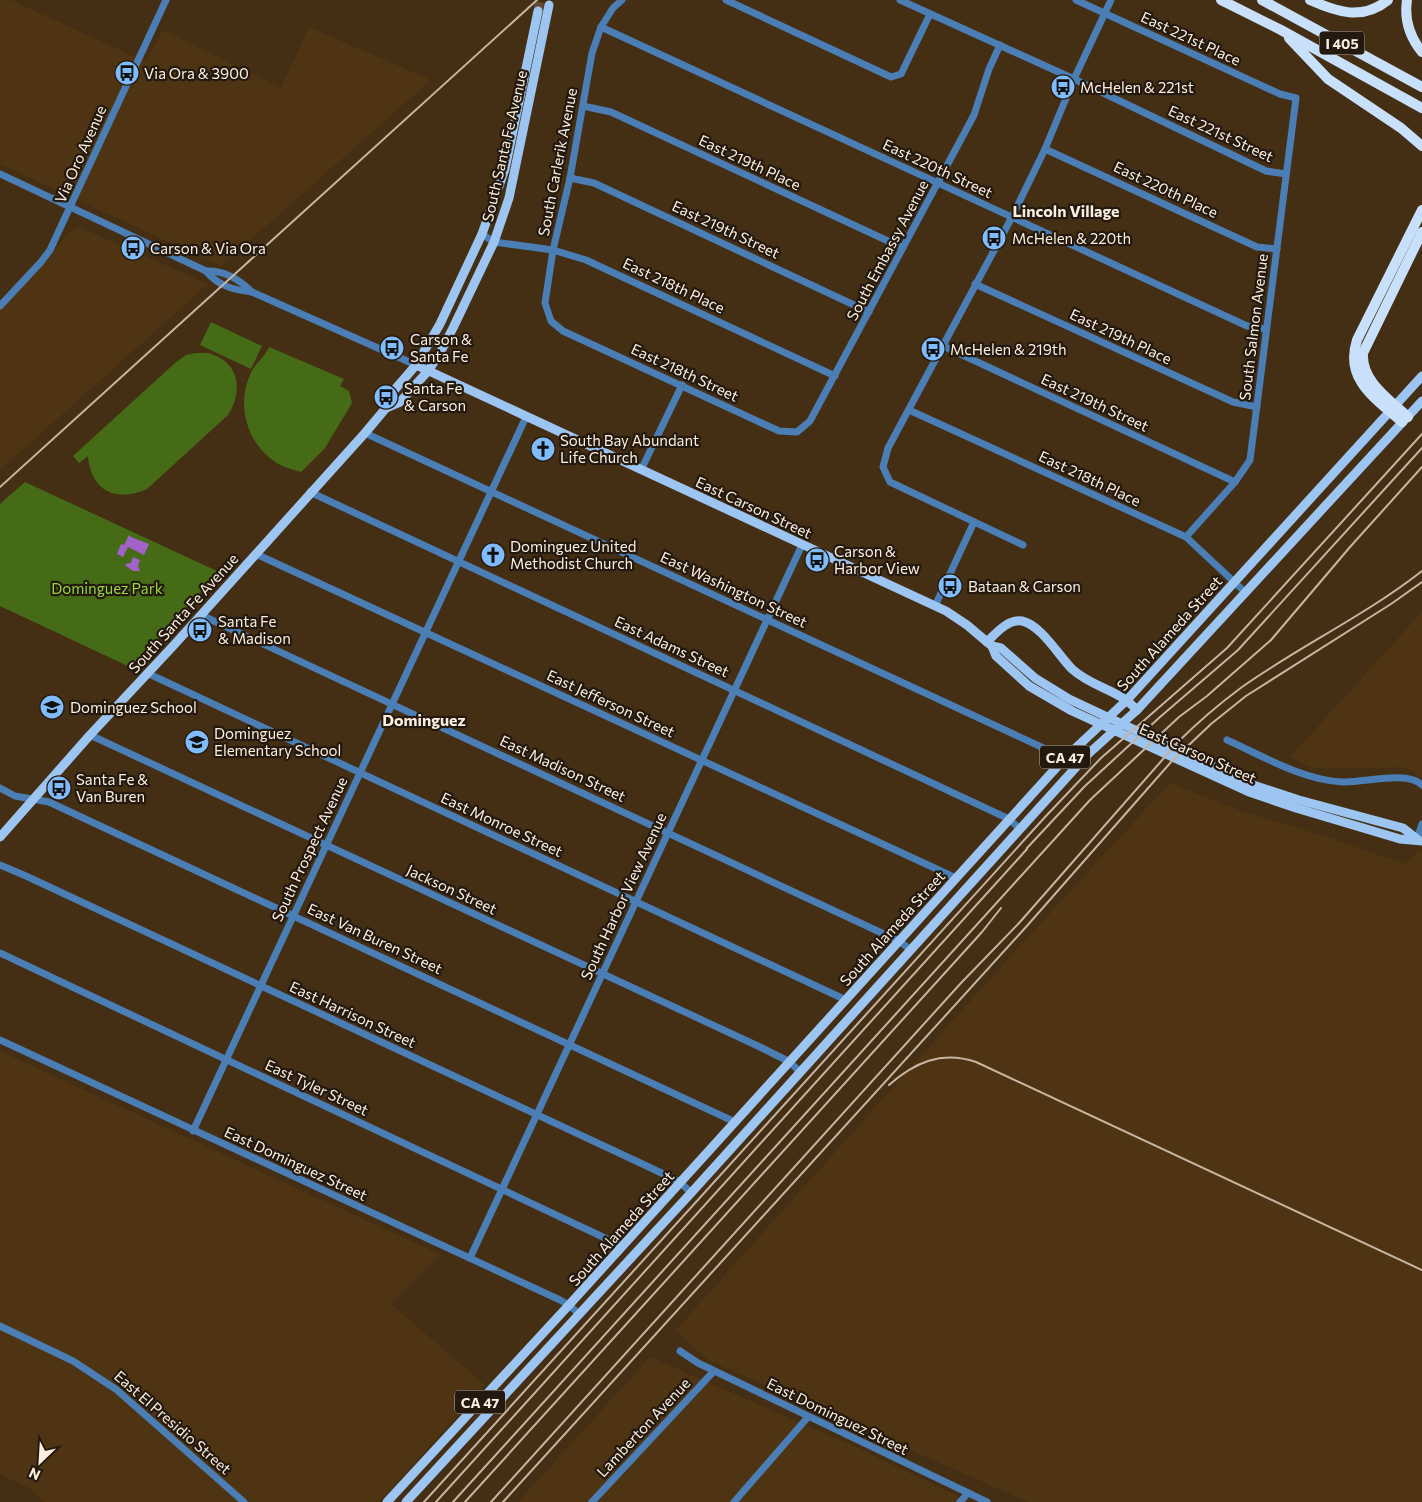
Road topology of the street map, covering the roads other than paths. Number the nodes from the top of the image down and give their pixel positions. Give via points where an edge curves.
1 (166, 0) edge
2 (622, 0) edge
3 (726, 0) edge
4 (900, 0) edge
5 (1076, 0) edge
6 (1111, 0) edge
7 (1221, 0) edge
8 (1237, 0) edge
9 (1262, 0) edge
10 (1310, 0) edge
11 (1388, 0) edge
12 (1407, 0) edge
13 (549, 5) tunnel mouth
14 (538, 11) tunnel mouth
15 (1104, 13) junction
16 (930, 14) junction
17 (1264, 22) junction
18 (601, 27) junction
19 (1281, 30) junction
20 (1000, 45) junction
21 (1422, 52) edge
22 (1074, 79) junction
23 (1422, 87) edge
24 (1296, 98) joint
25 (583, 106) junction
26 (1422, 108) edge
27 (1422, 146) edge
28 (1046, 149) junction
29 (0, 174) edge
30 (1286, 174) junction
31 (570, 178) junction
32 (939, 184) junction
33 (71, 207) junction
34 (1422, 210) edge
35 (1012, 217) junction
36 (1422, 232) edge
37 (482, 234) junction
38 (494, 242) junction
39 (903, 248) junction
40 (1277, 249) junction
41 (553, 250) junction
42 (975, 284) junction
43 (0, 306) edge
44 (869, 312) junction
45 (1266, 329) junction
46 (563, 330) joint
47 (943, 346) junction
48 (416, 366) junction
49 (428, 371) junction
50 (835, 376) junction
51 (1422, 376) edge
52 (682, 384) junction
53 (1422, 401) edge
54 (1257, 407) junction
55 (386, 408) junction
56 (1392, 408) junction
57 (909, 410) junction
58 (526, 417) junction
59 (1405, 420) junction
60 (798, 432) joint
61 (365, 433) junction
62 (641, 470) junction
63 (1235, 482) junction
64 (310, 492) junction
65 (491, 492) junction
66 (974, 522) junction
67 (1186, 537) junction
68 (802, 545) junction
69 (1023, 545) dead end
70 (256, 554) junction
71 (459, 561) junction
72 (1234, 582) junction
73 (1246, 593) junction
74 (935, 606) junction
75 (201, 615) junction
76 (767, 620) junction
77 (426, 632) junction
78 (990, 644) junction
79 (147, 673) junction
80 (734, 690) junction
81 (1127, 700) junction
82 (392, 704) junction
83 (1138, 710) junction
84 (90, 735) junction
85 (1227, 740) dead end
86 (1065, 758) junction
87 (702, 760) junction
88 (360, 772) junction
89 (1422, 785) edge
90 (0, 788) edge
91 (32, 800) junction
92 (1009, 819) junction
93 (1422, 824) edge
94 (1020, 829) junction
95 (668, 832) junction
96 (0, 837) edge
97 (1419, 840) edge
98 (326, 845) junction
99 (0, 865) edge
100 (956, 878) junction
101 (636, 902) junction
102 (293, 916) junction
103 (899, 940) junction
104 (910, 950) junction
105 (0, 953) edge
106 (602, 974) junction
107 (261, 986) junction
108 (846, 1000) junction
109 (0, 1040) edge
110 (569, 1044) junction
111 (226, 1060) junction
112 (790, 1062) junction
113 (800, 1072) junction
114 (536, 1115) junction
115 (735, 1122) junction
116 (194, 1131) junction
117 (680, 1182) junction
118 (501, 1189) junction
119 (691, 1193) junction
120 (622, 1246) junction
121 (470, 1258) junction
122 (569, 1305) junction
123 (579, 1314) junction
124 (0, 1326) edge
125 (680, 1350) dead end
126 (714, 1370) junction
127 (808, 1417) junction
128 (968, 1493) junction
129 (391, 1501) edge
130 (244, 1502) edge
131 (406, 1502) edge
132 (592, 1502) edge
133 (734, 1502) edge
134 (960, 1502) edge
135 (987, 1502) edge

1 - 33 street, Via Oro Avenue
2 - 18 street, South Carlerik Avenue
3 - 16 street via 891,77 901,74
4 - 16 street, East 221st Street
5 - 15 street, East 221st Place
6 - 15 street
7 - 17 highway, I 405
8 - 17 highway via 1249,6
9 - 23 highway, I 405
10 - 11 highway via 1350,13 1376,8
12 - 21 highway via 1408,26
13 - 38 main road, South Santa Fe Avenue via 509,198
14 - 37 main road, South Santa Fe Avenue via 505,169
15 - 22 street
15 - 24 street, East 221st Place via 1280,94
16 - 20 street, East 221st Street
17 - 19 highway, I 405
18 - 25 street, South Carlerik Avenue via 592,52
18 - 32 street, East 220th Street
19 - 26 highway, I 405
19 - 27 highway via 1328,79
20 - 22 street, East 221st Street
20 - 32 street, South Embassy Avenue via 974,115
22 - 28 street
22 - 30 street, East 221st Street via 1266,171
24 - 30 street, South Salmon Avenue
25 - 31 street, South Carlerik Avenue
25 - 39 street, East 219th Place via 611,112
28 - 35 street
28 - 40 street, East 220th Place via 1257,247
29 - 33 street, East Carson Street
30 - 40 street, South Salmon Avenue
31 - 41 street, South Carlerik Avenue
31 - 44 street, East 219th Street via 594,183
32 - 35 street, East 220th Street
32 - 39 street, South Embassy Avenue
33 - 43 street, Via Oro Avenue via 43,260
33 - 48 street, East Carson Street via 206,271 217,270 243,283 252,292
34 - 56 highway via 1354,349 1353,364 1360,381
35 - 42 street
35 - 45 street, East 220th Street via 1247,326
36 - 56 highway via 1363,353 1363,367
37 - 38 street
37 - 48 main road, South Santa Fe Avenue
38 - 41 street, East 218th Place
38 - 49 main road, South Santa Fe Avenue via 453,328
39 - 44 street, South Embassy Avenue
40 - 45 street, South Salmon Avenue
41 - 46 street, South Carlerik Avenue via 545,304 551,321
41 - 50 street, East 218th Place via 586,260
42 - 47 street
42 - 54 street, East 219th Place via 1233,402
44 - 50 street, South Embassy Avenue
45 - 54 street, South Salmon Avenue
46 - 52 street, East 218th Street
47 - 57 street
47 - 63 street, East 219th Street
48 - 49 main road, East Carson Street
48 - 55 main road, South Santa Fe Avenue via 391,394
49 - 55 main road, South Santa Fe Avenue via 400,402
49 - 58 main road, East Carson Street
50 - 60 street, South Embassy Avenue via 810,421
51 - 56 main road, South Alameda Street / CA 47
52 - 60 street, East 218th Street via 778,430
52 - 62 street
53 - 59 main road, South Alameda Street / CA 47
54 - 63 street, South Salmon Avenue via 1250,460
55 - 61 main road, South Santa Fe Avenue
56 - 59 highway
56 - 72 main road, South Alameda Street / CA 47
57 - 66 street via 888,448 883,467 890,482
57 - 67 street, East 218th Place
58 - 62 main road, East Carson Street
58 - 65 street, South Prospect Avenue
59 - 73 main road, South Alameda Street / CA 47
61 - 64 main road, South Santa Fe Avenue
61 - 65 street, East Washington Street
62 - 68 main road, East Carson Street
63 - 67 street, South Salmon Avenue
64 - 70 main road, South Santa Fe Avenue
64 - 71 street, East Adams Street
65 - 71 street, South Prospect Avenue
65 - 76 street, East Washington Street
66 - 69 street
66 - 74 street
67 - 72 street, East 218th Place
68 - 74 main road, East Carson Street
68 - 76 street, South Harbor View Avenue
70 - 75 main road, South Santa Fe Avenue
70 - 77 street, East Jefferson Street
71 - 77 street, South Prospect Avenue
71 - 80 street, East Adams Street
72 - 73 street, East 218th Place
72 - 81 main road, South Alameda Street / CA 47
73 - 83 main road, South Alameda Street / CA 47
74 - 78 main road, East Carson Street via 957,617
75 - 79 main road, South Santa Fe Avenue
75 - 82 street, East Madison Street
76 - 80 street, South Harbor View Avenue
76 - 86 street, East Washington Street
77 - 82 street, South Prospect Avenue
77 - 87 street, East Jefferson Street
78 - 81 main road via 1008,624 1017,621 1028,623 1074,671
78 - 97 main road, East Carson Street via 996,656 1029,686 1206,768 1266,790 1403,828
79 - 84 main road, South Santa Fe Avenue
79 - 88 street, East Monroe Street
80 - 87 street, South Harbor View Avenue
80 - 92 street, East Adams Street
81 - 83 main road
81 - 86 main road, South Alameda Street / CA 47
82 - 88 street, South Prospect Avenue
82 - 95 street, East Madison Street
83 - 94 main road, South Alameda Street / CA 47 via 1087,755
84 - 91 main road, South Santa Fe Avenue
84 - 98 street, Jackson Street
85 - 89 street via 1292,770 1318,778 1345,782 1406,778
86 - 92 main road, South Alameda Street / CA 47
87 - 95 street, South Harbor View Avenue
87 - 100 street, East Jefferson Street
88 - 98 street, South Prospect Avenue
88 - 101 street, East Monroe Street
90 - 91 street, East Van Buren Street
91 - 96 main road, South Santa Fe Avenue
91 - 102 street, East Van Buren Street via 49,802
92 - 94 street, East Adams Street
92 - 100 main road, South Alameda Street / CA 47
93 - 97 street
94 - 104 main road, South Alameda Street / CA 47
95 - 101 street, South Harbor View Avenue
95 - 103 street, East Madison Street
98 - 102 street, South Prospect Avenue
98 - 106 street, Jackson Street
99 - 107 street, East Harrison Street
100 - 103 main road, South Alameda Street / CA 47
101 - 106 street, South Harbor View Avenue
101 - 108 street, East Monroe Street
102 - 107 street, South Prospect Avenue
102 - 110 street, East Van Buren Street
103 - 104 street, East Madison Street
103 - 108 main road, South Alameda Street / CA 47
104 - 113 main road, South Alameda Street / CA 47
105 - 111 street, East Tyler Street
106 - 110 street, South Harbor View Avenue
106 - 112 street, Jackson Street
107 - 111 street, South Prospect Avenue
107 - 114 street, East Harrison Street
108 - 112 main road, South Alameda Street / CA 47
109 - 116 street, East Dominguez Street
110 - 114 street, South Harbor View Avenue
110 - 115 street, East Van Buren Street
111 - 116 street, South Prospect Avenue
111 - 118 street, East Tyler Street
112 - 113 street, Jackson Street
112 - 115 main road, South Alameda Street / CA 47
113 - 119 main road, South Alameda Street / CA 47
114 - 117 street, East Harrison Street
114 - 118 street, South Harbor View Avenue
115 - 117 main road, South Alameda Street / CA 47
116 - 121 street, East Dominguez Street
117 - 119 street, East Harrison Street
117 - 120 main road, South Alameda Street / CA 47
118 - 120 street, East Tyler Street
118 - 121 street, South Harbor View Avenue
119 - 123 main road, South Alameda Street / CA 47
120 - 122 main road, South Alameda Street / CA 47
121 - 122 street, East Dominguez Street
122 - 123 street, East Dominguez Street
122 - 129 main road, South Alameda Street / CA 47
123 - 131 main road, South Alameda Street / CA 47
124 - 130 street, East El Presidio Street via 73,1361 117,1390
125 - 126 street, East Dominguez Street via 690,1359
126 - 127 street, East Dominguez Street
126 - 132 street, Lamberton Avenue
127 - 128 street, East Dominguez Street
127 - 133 street
128 - 134 street
128 - 135 street, East Dominguez Street

